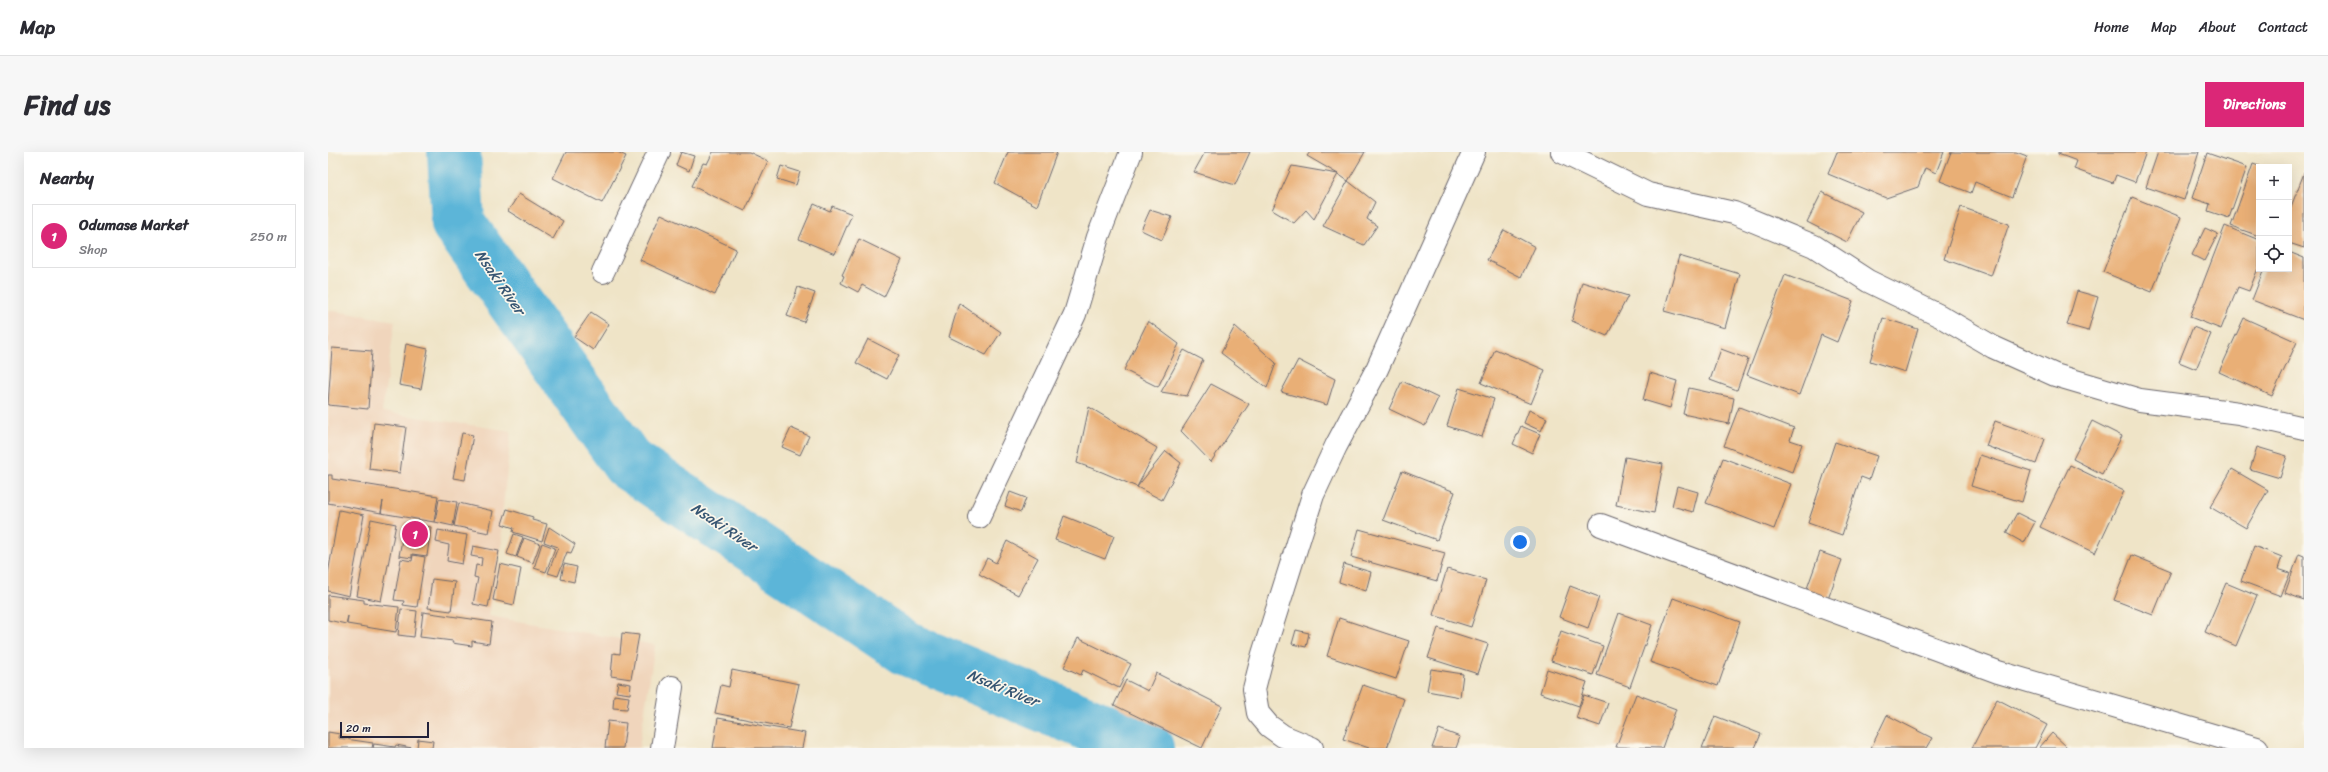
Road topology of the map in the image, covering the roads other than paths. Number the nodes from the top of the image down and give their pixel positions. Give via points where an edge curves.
1 (659, 152) edge
2 (1131, 152) edge
3 (1474, 152) edge
4 (1562, 152) edge
5 (603, 272) dead end
6 (2304, 428) edge
7 (979, 517) dead end
8 (1600, 525) dead end
9 (672, 687) dead end
10 (662, 748) edge
11 (1312, 748) edge
12 (2257, 748) edge

1 - 5 street
2 - 7 street via 1098,237 1075,314
3 - 11 street via 1377,369 1313,495 1263,654 1254,689 1258,713 1269,726 1283,736
4 - 6 street via 1648,194 1734,213 1814,246 1868,281 1940,316 1993,347 2055,375 2140,400 2240,413
8 - 12 street via 1998,672
9 - 10 street

